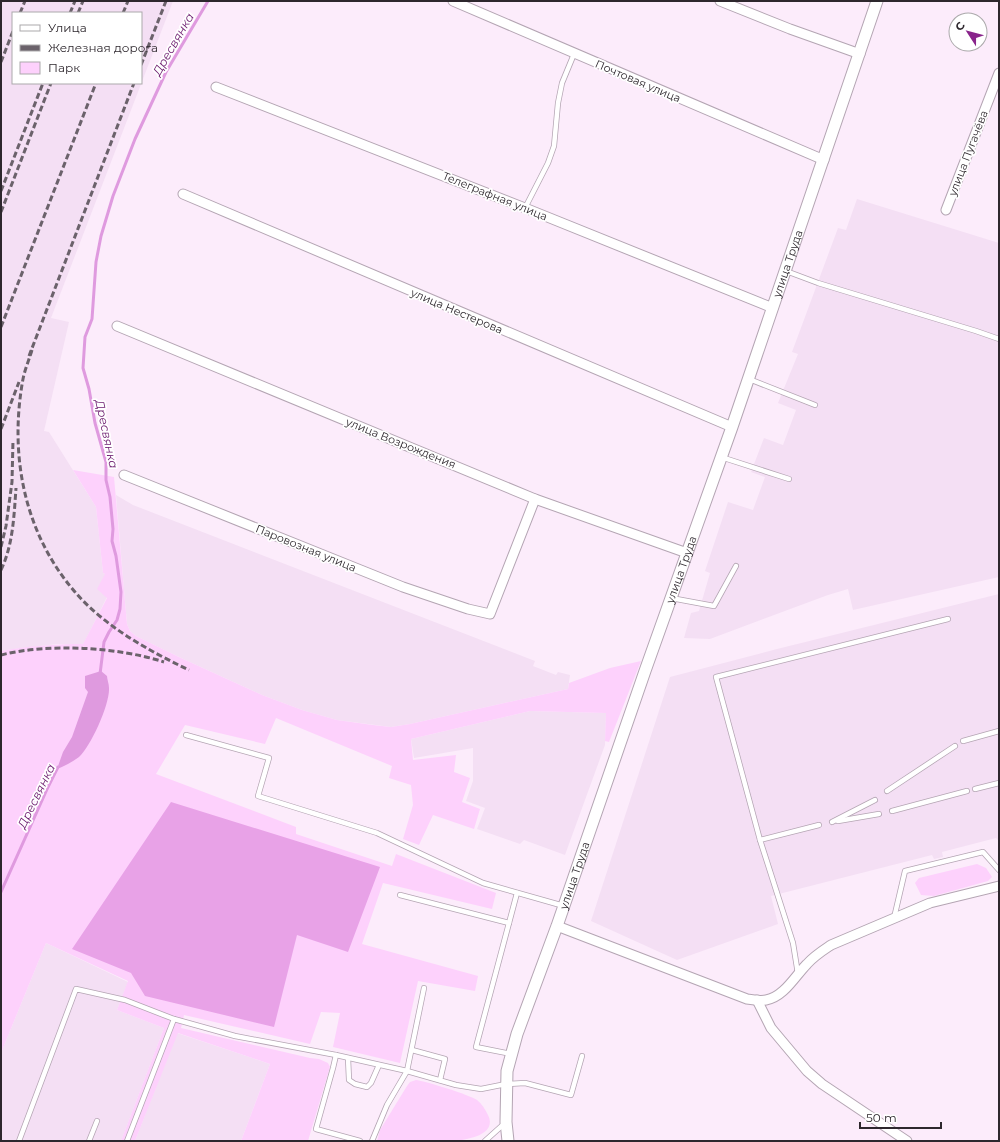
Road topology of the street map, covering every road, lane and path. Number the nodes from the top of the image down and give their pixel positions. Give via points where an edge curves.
1 (453, 1) edge
2 (720, 1) edge
3 (877, 1) edge
4 (574, 54) junction
5 (860, 54) junction
6 (999, 73) edge
7 (216, 87) dead end
8 (824, 160) junction
9 (183, 194) dead end
10 (525, 208) junction
11 (946, 210) dead end
12 (786, 271) junction
13 (773, 308) junction
14 (117, 326) dead end
15 (999, 339) edge
16 (749, 379) junction
17 (816, 405) dead end
18 (732, 427) junction
19 (721, 457) junction
20 (124, 475) dead end
21 (789, 479) dead end
22 (535, 499) junction
23 (687, 553) junction
24 (736, 566) dead end
25 (671, 598) junction
26 (948, 619) dead end
27 (999, 731) edge
28 (186, 735) dead end
29 (963, 741) dead end
30 (956, 746) dead end
31 (999, 783) edge
32 (975, 789) dead end
33 (967, 791) dead end
34 (887, 792) dead end
35 (875, 800) dead end
36 (892, 811) dead end
37 (879, 814) dead end
38 (819, 825) dead end
39 (760, 840) junction
40 (999, 870) edge
41 (999, 886) edge
42 (517, 893) junction
43 (400, 895) dead end
44 (564, 906) junction
45 (894, 918) junction
46 (509, 923) junction
47 (557, 926) junction
48 (798, 974) junction
49 (424, 988) dead end
50 (757, 1000) junction
51 (174, 1019) junction
52 (412, 1050) junction
53 (511, 1054) junction
54 (336, 1055) junction
55 (582, 1056) dead end
56 (348, 1058) junction
57 (379, 1065) junction
58 (407, 1071) junction
59 (440, 1080) junction
60 (506, 1084) junction
61 (97, 1121) dead end
62 (506, 1122) junction
63 (19, 1141) edge
64 (88, 1141) edge
65 (127, 1141) edge
66 (360, 1141) edge
67 (372, 1141) edge
68 (484, 1141) edge
69 (508, 1141) edge
70 (907, 1141) edge

1 - 4 street, Почтовая улица
2 - 5 street
3 - 5 street, улица Труда
4 - 8 street, Почтовая улица
4 - 10 lane via 562,83 554,146
5 - 8 street, улица Труда
6 - 11 street, улица Пугачёва
7 - 10 street, Телеграфная улица
8 - 12 street, улица Труда
9 - 18 street, улица Нестерова
10 - 13 street, Телеграфная улица
12 - 13 street, улица Труда
12 - 15 lane
13 - 16 street, улица Труда
14 - 22 street, улица Возрождения
16 - 17 lane
16 - 18 street, улица Труда
18 - 19 street, улица Труда
19 - 21 lane
19 - 23 street, улица Труда
20 - 22 street, Паровозная улица via 403,587 490,614
22 - 23 street, улица Возрождения
23 - 25 street, улица Труда
24 - 25 lane via 714,606
25 - 44 street, улица Труда
26 - 39 lane via 716,677
27 - 29 lane
28 - 42 lane via 269,758 258,796 377,833 483,883
30 - 34 lane
31 - 32 lane
33 - 36 lane
35 - 37 lane via 832,822
38 - 39 lane
39 - 48 lane via 793,943
40 - 45 lane via 983,852 905,871
41 - 45 street via 930,902
42 - 44 lane
42 - 46 lane
43 - 46 lane
44 - 47 street, улица Труда
45 - 48 street via 831,945
46 - 53 lane via 476,1047
47 - 50 street via 747,999
47 - 53 street, улица Труда
48 - 50 street via 789,986 776,996 767,1000
49 - 52 lane
50 - 70 street via 770,1028 807,1070 822,1084
51 - 54 lane via 235,1036
51 - 63 lane via 125,1000 76,989
51 - 65 lane
52 - 58 lane
52 - 59 lane via 445,1059
53 - 60 street, улица Труда
54 - 56 lane
54 - 66 lane via 316,1129
55 - 60 lane via 571,1095 525,1083
56 - 57 lane
56 - 57 lane via 349,1080 355,1084 367,1086 371,1083
57 - 58 lane
58 - 59 lane
58 - 67 lane
59 - 60 lane via 481,1089
60 - 62 street, улица Труда
61 - 64 lane
62 - 68 lane
62 - 69 street, улица Труда

